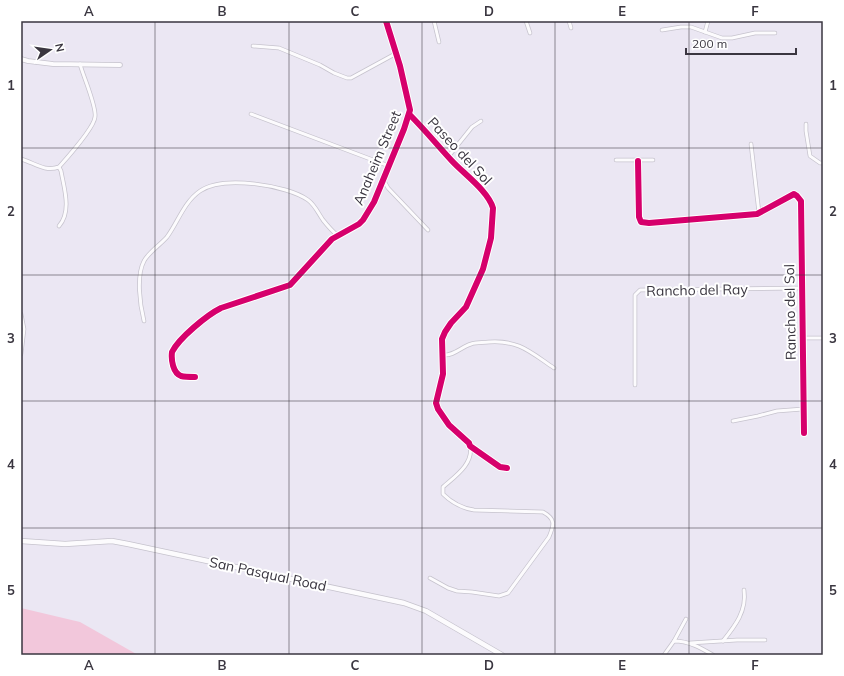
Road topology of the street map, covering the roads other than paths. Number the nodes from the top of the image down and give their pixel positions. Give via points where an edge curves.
1 (386, 21) edge
2 (434, 21) edge
3 (526, 21) edge
4 (569, 21) edge
5 (708, 21) edge
6 (571, 28) dead end
7 (662, 30) dead end
8 (705, 32) junction
9 (530, 33) dead end
10 (775, 34) dead end
11 (439, 42) dead end
12 (253, 46) dead end
13 (395, 54) junction
14 (21, 59) edge
15 (80, 64) junction
16 (120, 65) dead end
17 (251, 114) dead end
18 (410, 115) junction
19 (481, 121) dead end
20 (806, 124) dead end
21 (751, 144) dead end
22 (448, 157) junction
23 (21, 159) edge
24 (616, 160) dead end
25 (653, 160) dead end
26 (638, 161) junction
27 (823, 163) edge
28 (388, 166) junction
29 (59, 167) junction
30 (383, 179) junction
31 (759, 213) junction
32 (59, 226) dead end
33 (428, 230) dead end
34 (337, 236) junction
35 (802, 288) junction
36 (21, 314) edge
37 (144, 321) dead end
38 (802, 338) junction
39 (823, 338) edge
40 (21, 354) edge
41 (443, 355) junction
42 (554, 368) dead end
43 (195, 377) dead end
44 (635, 385) dead end
45 (803, 409) junction
46 (734, 420) dead end
47 (804, 433) dead end
48 (470, 446) junction
49 (507, 468) dead end
50 (21, 541) edge
51 (430, 578) dead end
52 (744, 590) dead end
53 (686, 619) dead end
54 (765, 640) dead end
55 (674, 641) junction
56 (723, 641) junction
57 (690, 643) junction
58 (502, 655) edge
59 (664, 655) edge
60 (713, 655) edge

1 - 13 street, Anaheim Street
2 - 11 street
3 - 9 street
4 - 6 street
5 - 8 street
7 - 8 street via 691,27
8 - 10 street via 722,38 755,33
12 - 13 street via 279,48 347,78
13 - 18 street, Anaheim Street via 410,104
14 - 15 street via 53,64
15 - 16 street
15 - 29 street via 94,105 95,118 91,129
17 - 28 street
18 - 22 street, Paseo del Sol
18 - 28 street, Anaheim Street
19 - 22 street via 472,127
20 - 27 street via 810,156
21 - 31 street
22 - 41 street, Paseo del Sol via 480,189 493,208 491,238 483,269 466,307 445,332 442,340
23 - 29 street via 44,169
24 - 26 street
25 - 26 street
26 - 31 street via 641,222
28 - 30 street, Anaheim Street
29 - 32 street via 66,203 63,221
30 - 33 street via 388,188
30 - 34 street, Anaheim Street via 363,220
31 - 35 street, Rancho del Sol via 794,194 801,201
34 - 37 street via 308,200 288,191 243,182 202,189 184,209 165,239 144,260 139,294
34 - 43 street, Anaheim Street via 290,285 212,312 181,341 172,352 176,372 181,376
35 - 38 street, Rancho del Sol
35 - 44 street, Rancho del Ray via 640,290 635,295
36 - 40 street via 24,329
38 - 39 street
38 - 45 street, Rancho del Sol
41 - 42 street via 451,355 476,343 510,342
41 - 48 street, Paseo del Sol via 443,374 436,399 438,409
45 - 46 street via 777,411
45 - 47 street, Rancho del Sol
48 - 49 street, Paseo del Sol
48 - 51 street via 471,455 467,464 443,487 443,494 455,504 474,510 543,512 552,519 552,529 549,537 504,595 457,591
50 - 58 main road, San Pasqual Road via 128,544 404,603 426,611
52 - 56 street via 740,618
53 - 55 street
54 - 56 street
55 - 57 street
55 - 59 street
56 - 57 street
57 - 60 street

